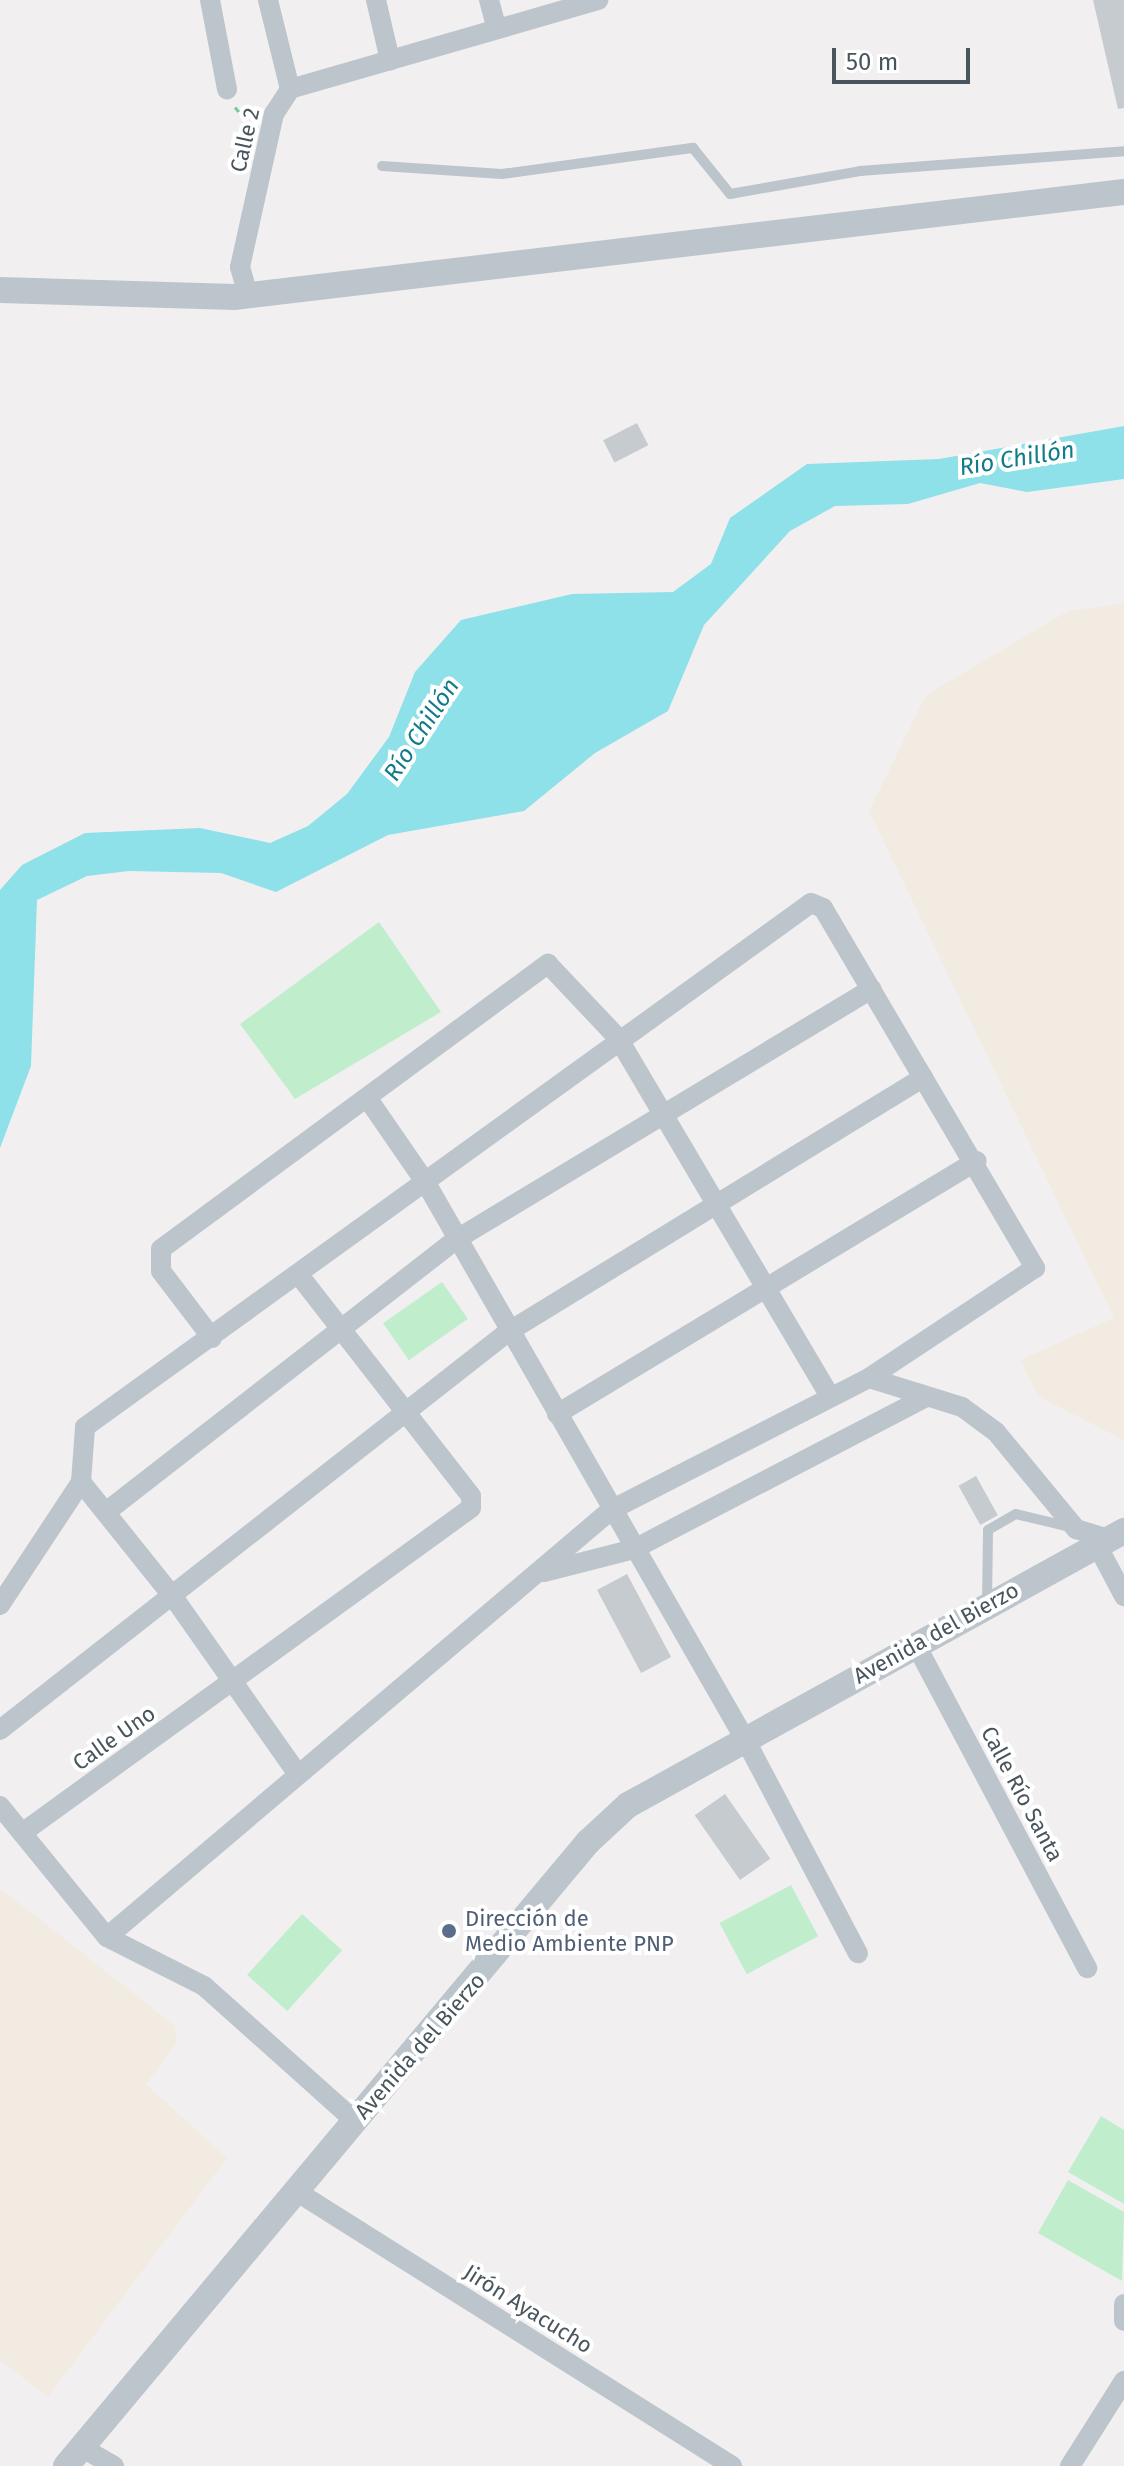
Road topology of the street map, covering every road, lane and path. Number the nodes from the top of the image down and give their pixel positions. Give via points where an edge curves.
1 (210, 0) edge
2 (268, 0) edge
3 (376, 0) edge
4 (489, 0) edge
5 (598, 0) edge
6 (497, 29) junction
7 (390, 60) junction
8 (227, 89) joint
9 (290, 89) junction
10 (270, 136) junction
11 (1124, 151) edge
12 (382, 166) dead end
13 (1124, 192) edge
14 (0, 290) edge
15 (248, 295) junction
16 (871, 989) junction
17 (618, 1038) junction
18 (923, 1078) junction
19 (368, 1099) junction
20 (661, 1116) junction
21 (977, 1161) junction
22 (426, 1183) junction
23 (713, 1207) junction
24 (457, 1239) junction
25 (298, 1274) junction
26 (763, 1291) junction
27 (340, 1328) junction
28 (508, 1332) junction
29 (212, 1338) junction
30 (869, 1378) junction
31 (829, 1395) junction
32 (924, 1398) junction
33 (404, 1410) junction
34 (557, 1414) junction
35 (81, 1482) junction
36 (611, 1510) junction
37 (106, 1512) junction
38 (1076, 1529) junction
39 (1110, 1538) edge
40 (634, 1549) junction
41 (540, 1572) junction
42 (1124, 1596) edge
43 (174, 1598) junction
44 (987, 1603) junction
45 (0, 1605) edge
46 (915, 1643) junction
47 (234, 1683) junction
48 (0, 1730) edge
49 (746, 1741) junction
50 (297, 1773) junction
51 (0, 1806) edge
52 (22, 1833) junction
53 (107, 1937) junction
54 (858, 1953) dead end
55 (1087, 1968) dead end
56 (354, 2120) junction
57 (299, 2193) junction
58 (1124, 2304) edge
59 (1124, 2321) edge
60 (1124, 2381) edge
61 (74, 2456) edge
62 (114, 2466) edge
63 (732, 2466) edge
64 (1070, 2466) edge

1 - 8 street
2 - 9 street
3 - 7 street
4 - 6 street
5 - 6 street
6 - 7 street
7 - 9 street
8 - 10 path via 243,123
9 - 10 street, Calle 2
10 - 15 street, Calle 2 via 240,267
11 - 12 lane via 860,171 730,194 693,148 502,174
13 - 15 street
14 - 15 street
16 - 17 street via 823,908 811,903
16 - 18 street
16 - 20 street
17 - 19 street via 548,964
17 - 20 street
17 - 22 street
18 - 21 street
18 - 23 street
19 - 22 street
19 - 29 street via 161,1249 161,1271
20 - 23 street
20 - 24 street
21 - 26 street
21 - 30 street via 1035,1268
22 - 24 street
22 - 25 street
23 - 26 street
23 - 28 street
24 - 27 street
24 - 28 street
25 - 27 street
25 - 29 street
26 - 31 street
26 - 34 street
27 - 33 street
27 - 37 street
28 - 33 street
28 - 34 street
29 - 35 street via 85,1427
30 - 31 street
30 - 32 street
31 - 36 street
32 - 38 street via 962,1407 996,1432
32 - 40 street
33 - 43 street
33 - 47 street, Calle Uno via 471,1496 471,1508
34 - 36 street
35 - 37 street
35 - 45 street
36 - 40 street
36 - 41 street
37 - 43 street
38 - 39 street
38 - 44 lane via 1016,1514 988,1530
39 - 42 street
39 - 44 street, Avenida del Bierzo
40 - 41 street
40 - 49 street
41 - 50 street
43 - 47 street
43 - 48 street
44 - 46 street, Avenida del Bierzo
46 - 49 street, Avenida del Bierzo
46 - 55 street, Calle Río Santa
47 - 50 street
47 - 52 street, Calle Uno
49 - 54 street
49 - 56 street, Avenida del Bierzo via 628,1805 588,1842
50 - 53 street
51 - 52 street
52 - 53 street
53 - 56 street via 204,1986
56 - 57 street, Avenida del Bierzo
57 - 61 street, Avenida del Bierzo
57 - 63 street, Jirón Ayacucho
58 - 59 street
60 - 64 street
61 - 62 street

